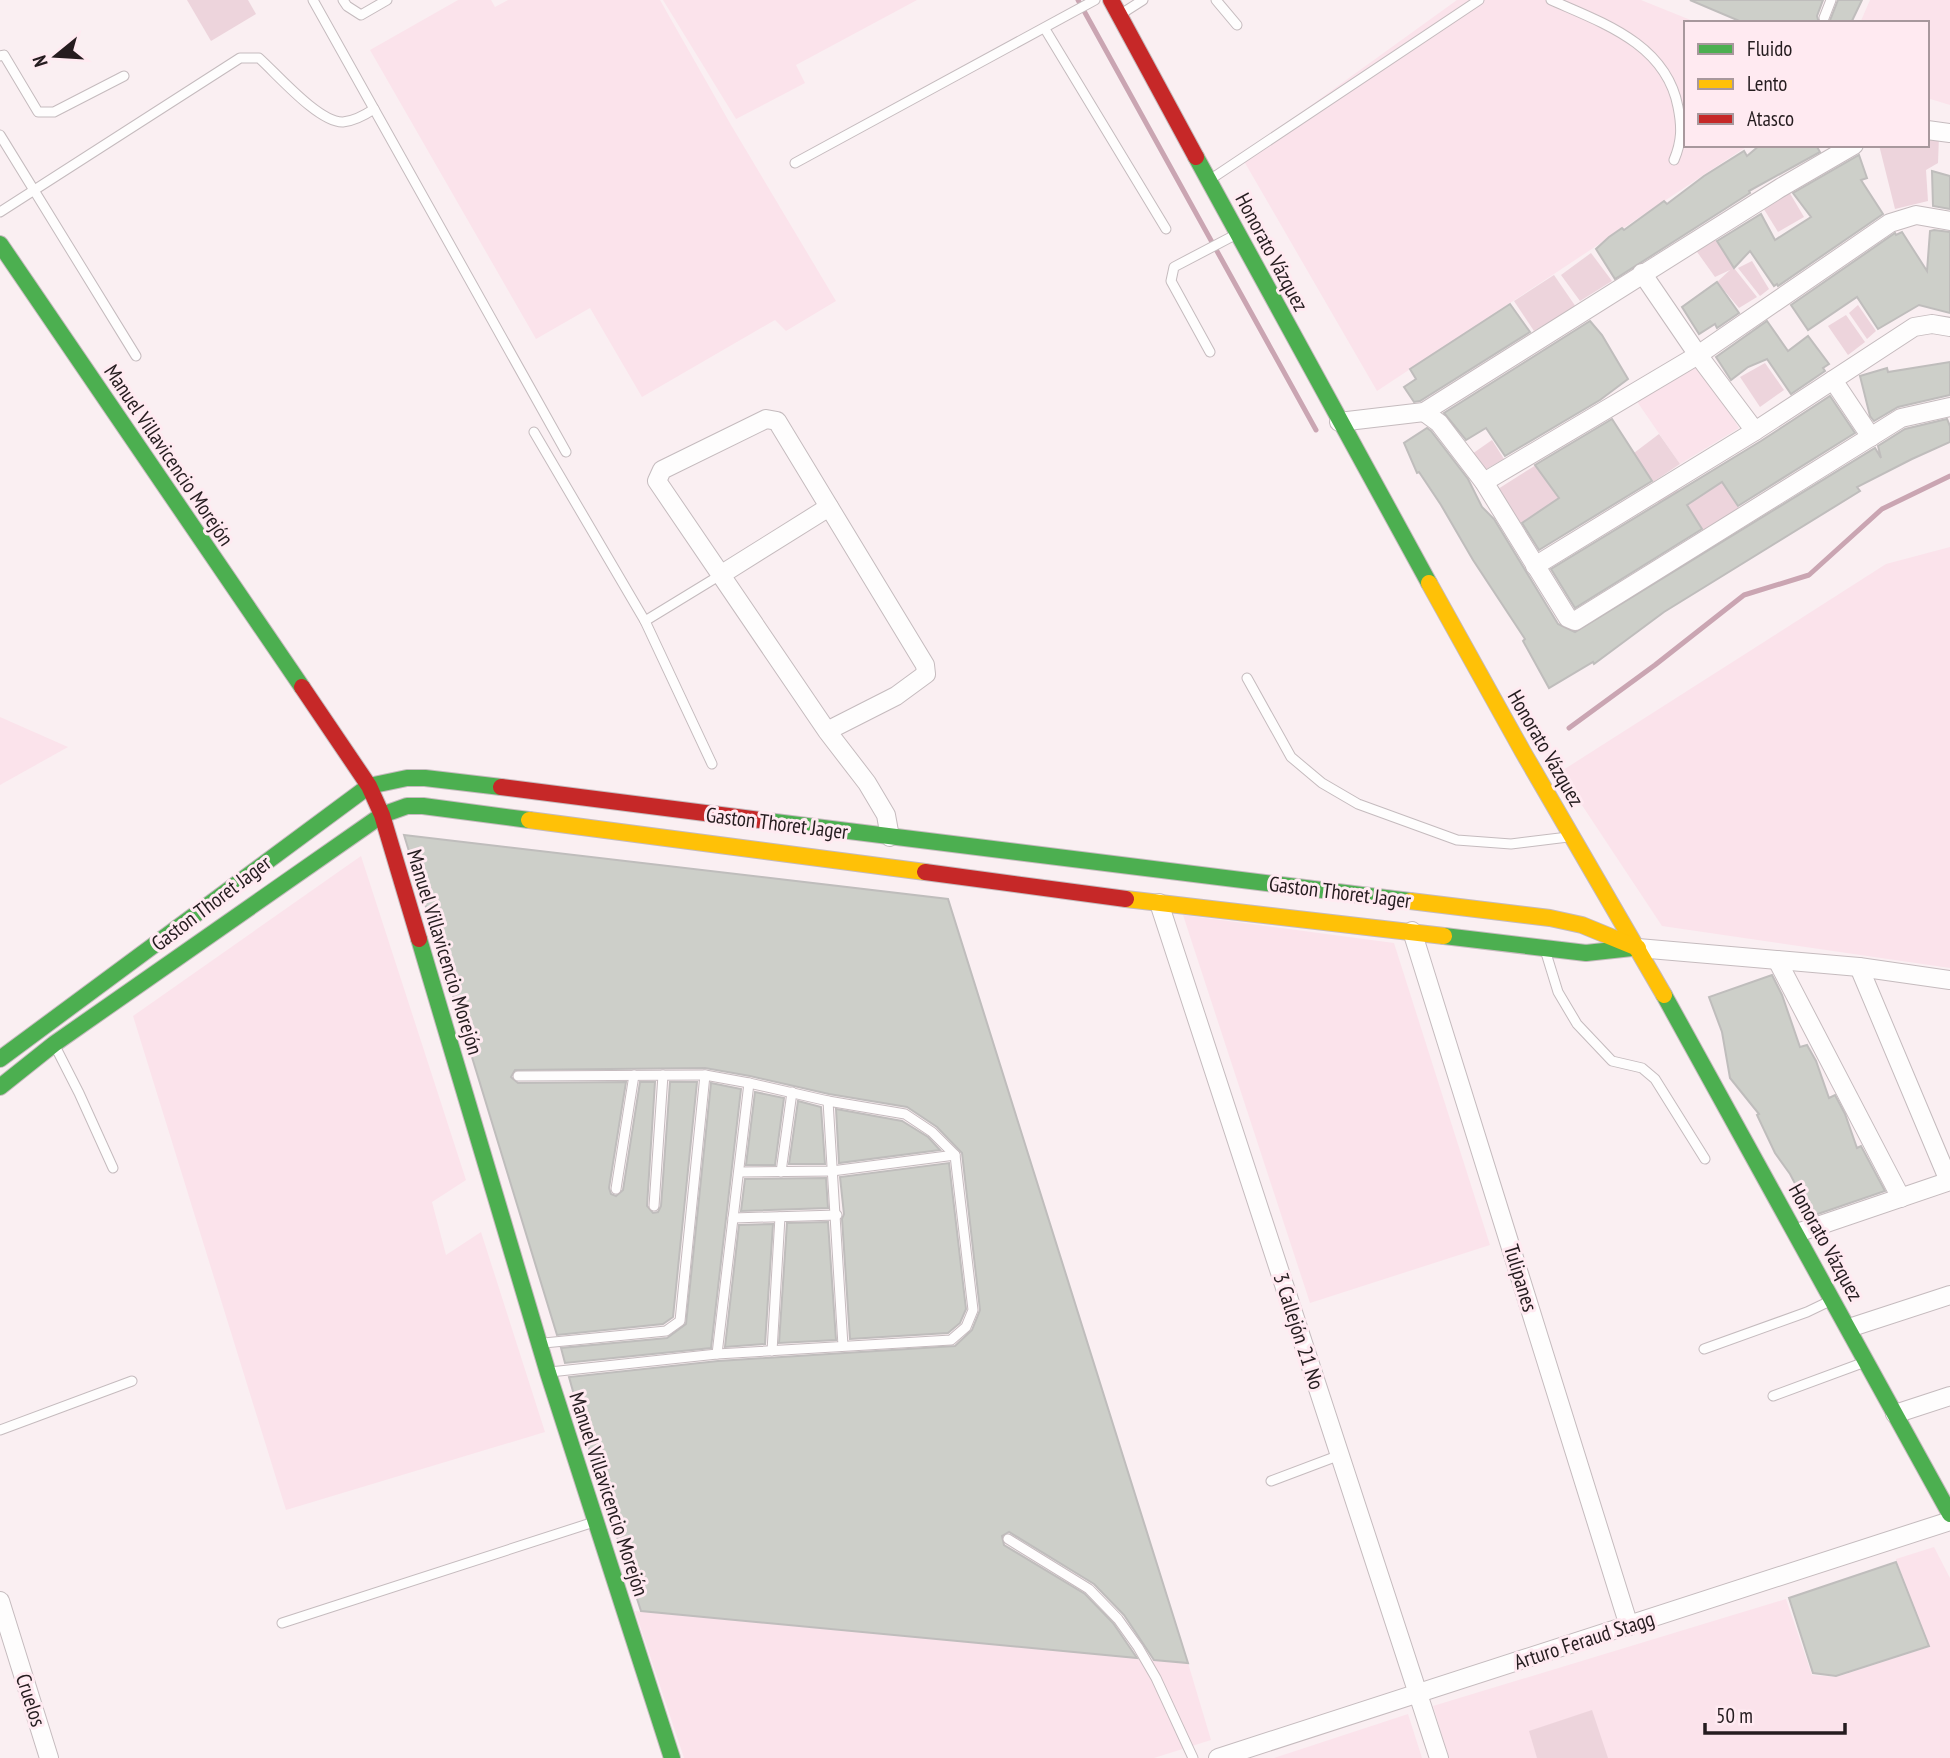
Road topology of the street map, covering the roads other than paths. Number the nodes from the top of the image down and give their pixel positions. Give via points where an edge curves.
1 (313, 0) edge
2 (343, 0) edge
3 (387, 0) edge
4 (1111, 0) edge
5 (1143, 0) edge
6 (1216, 0) edge
7 (1479, 0) edge
8 (1551, 0) edge
9 (1831, 0) edge
10 (1093, 1) edge
11 (1119, 15) junction
12 (1824, 18) dead end
13 (1237, 25) dead end
14 (1045, 29) junction
15 (0, 56) edge
16 (124, 76) dead end
17 (374, 109) junction
18 (1929, 130) edge
19 (1950, 133) edge
20 (0, 135) edge
21 (1851, 147) edge
22 (1674, 160) dead end
23 (795, 163) dead end
24 (1210, 180) junction
25 (33, 191) junction
26 (0, 212) edge
27 (1950, 221) edge
28 (1166, 229) dead end
29 (1238, 233) junction
30 (0, 244) edge
31 (1643, 273) junction
32 (1950, 327) edge
33 (1210, 352) dead end
34 (1698, 355) junction
35 (136, 356) dead end
36 (1833, 380) junction
37 (1950, 407) edge
38 (1424, 412) junction
39 (1339, 422) junction
40 (1755, 431) junction
41 (534, 432) dead end
42 (1871, 437) junction
43 (566, 452) dead end
44 (1484, 482) junction
45 (830, 507) junction
46 (1535, 566) junction
47 (722, 575) junction
48 (645, 621) junction
49 (1247, 678) dead end
50 (827, 731) junction
51 (712, 764) dead end
52 (369, 786) junction
53 (382, 815) junction
54 (1573, 836) junction
55 (890, 837) junction
56 (1159, 903) junction
57 (1412, 931) junction
58 (1544, 948) junction
59 (1638, 948) junction
60 (1777, 960) junction
61 (1859, 967) junction
62 (1950, 980) edge
63 (54, 1044) junction
64 (3, 1052) edge
65 (634, 1075) junction
66 (663, 1075) junction
67 (705, 1075) junction
68 (519, 1076) dead end
69 (749, 1083) junction
70 (0, 1087) edge
71 (792, 1092) junction
72 (828, 1101) junction
73 (955, 1155) junction
74 (1705, 1158) dead end
75 (113, 1168) dead end
76 (832, 1171) junction
77 (739, 1172) junction
78 (781, 1172) junction
79 (1950, 1181) edge
80 (616, 1189) dead end
81 (1901, 1198) junction
82 (654, 1206) dead end
83 (837, 1215) junction
84 (780, 1217) junction
85 (733, 1218) junction
86 (1797, 1233) junction
87 (1950, 1295) edge
88 (1834, 1299) junction
89 (1849, 1328) junction
90 (539, 1344) junction
91 (844, 1346) junction
92 (1704, 1349) dead end
93 (772, 1350) junction
94 (717, 1354) junction
95 (1867, 1361) junction
96 (548, 1373) junction
97 (132, 1381) dead end
98 (1773, 1396) dead end
99 (1950, 1396) edge
100 (1895, 1414) junction
101 (0, 1430) edge
102 (1340, 1455) junction
103 (1271, 1481) dead end
104 (1950, 1514) edge
105 (596, 1521) junction
106 (1950, 1521) edge
107 (1008, 1539) dead end
108 (0, 1601) edge
109 (282, 1623) dead end
110 (1629, 1626) junction
111 (1419, 1694) junction
112 (50, 1758) edge
113 (672, 1758) edge
114 (1193, 1758) edge
115 (1219, 1758) edge
116 (1439, 1758) edge

1 - 17 lane
2 - 3 lane via 361,15
4 - 11 street, Honorato Vázquez
5 - 11 lane
6 - 13 lane
7 - 24 lane
8 - 22 lane via 1612,26 1649,51 1676,96 1682,141
9 - 12 lane
10 - 14 lane
11 - 24 street, Honorato Vázquez
14 - 23 lane
14 - 28 lane
15 - 16 lane via 4,55 38,111 54,112
17 - 25 lane via 341,122 320,114 259,58 240,58
17 - 43 lane
18 - 19 street
20 - 25 lane
21 - 31 street
24 - 29 street, Honorato Vázquez
25 - 26 lane
25 - 35 lane
27 - 34 street via 1916,215 1889,223
29 - 33 lane via 1174,267 1171,281
29 - 39 street, Honorato Vázquez
30 - 52 street, Manuel Villavicencio Morejón
31 - 34 street
31 - 38 street
32 - 36 street via 1914,327
34 - 40 street
34 - 44 street
36 - 40 street
36 - 42 street
37 - 42 street via 1901,418
38 - 39 street
38 - 44 street via 1439,423
39 - 54 street, Honorato Vázquez
40 - 46 street
41 - 48 lane
42 - 46 street via 1575,621 1568,618
44 - 46 street
45 - 47 street
45 - 47 street via 777,421 766,419 662,470 657,481
45 - 50 street via 925,665 926,674 896,696
47 - 48 lane
47 - 50 street
48 - 51 lane
49 - 54 lane via 1291,757 1358,804 1457,840 1511,844
50 - 55 street via 867,783 886,815
52 - 53 street, Manuel Villavicencio Morejón
52 - 55 street, Gaston Thoret Jager via 425,778
52 - 64 street, Gaston Thoret Jager
53 - 56 street, Gaston Thoret Jager via 423,806
53 - 63 street, Gaston Thoret Jager
53 - 90 street, Manuel Villavicencio Morejón
54 - 59 street, Honorato Vázquez
55 - 59 street, Gaston Thoret Jager via 1550,918 1582,925
56 - 57 street, Gaston Thoret Jager
56 - 102 street, 3 Callejón 21 No
57 - 58 street, Gaston Thoret Jager
57 - 110 street, Tulipanes
58 - 59 street, Gaston Thoret Jager via 1586,953
58 - 74 lane via 1558,992 1577,1024 1612,1061 1642,1068 1655,1079
59 - 60 street, Gaston Thoret Jager
59 - 86 street, Honorato Vázquez
60 - 61 street, Gaston Thoret Jager
60 - 81 street
61 - 62 street, Gaston Thoret Jager
61 - 79 street
63 - 70 street, Gaston Thoret Jager
63 - 75 lane
65 - 66 lane
65 - 68 lane
65 - 80 lane
66 - 67 lane
66 - 82 lane
67 - 69 lane
67 - 90 lane via 680,1321 666,1331
69 - 71 lane
69 - 77 lane
71 - 72 lane
71 - 78 lane
72 - 73 lane via 905,1114
72 - 76 lane
73 - 76 lane
73 - 91 lane via 973,1310 965,1327 951,1340
76 - 78 lane
76 - 83 lane
77 - 78 lane
77 - 85 lane
79 - 81 street
81 - 86 street
83 - 84 lane
83 - 91 lane
84 - 85 lane
84 - 93 lane
85 - 94 lane
86 - 88 street, Honorato Vázquez
87 - 89 street
88 - 89 street, Honorato Vázquez
88 - 92 lane
89 - 95 street, Honorato Vázquez
90 - 96 street, Manuel Villavicencio Morejón
91 - 93 lane
93 - 94 lane
94 - 96 lane
95 - 98 lane
95 - 100 street, Honorato Vázquez
96 - 105 street, Manuel Villavicencio Morejón
97 - 101 lane
99 - 100 street
100 - 104 street, Honorato Vázquez
102 - 103 lane
102 - 111 street, 3 Callejón 21 No
105 - 109 lane
105 - 113 street, Manuel Villavicencio Morejón
106 - 110 street, Arturo Feraud Stagg
107 - 114 lane via 1089,1589 1118,1619 1156,1678
108 - 112 street, Cruelos
110 - 111 street, Arturo Feraud Stagg
111 - 115 street, Arturo Feraud Stagg
111 - 116 street, 3 Callejón 21 No

